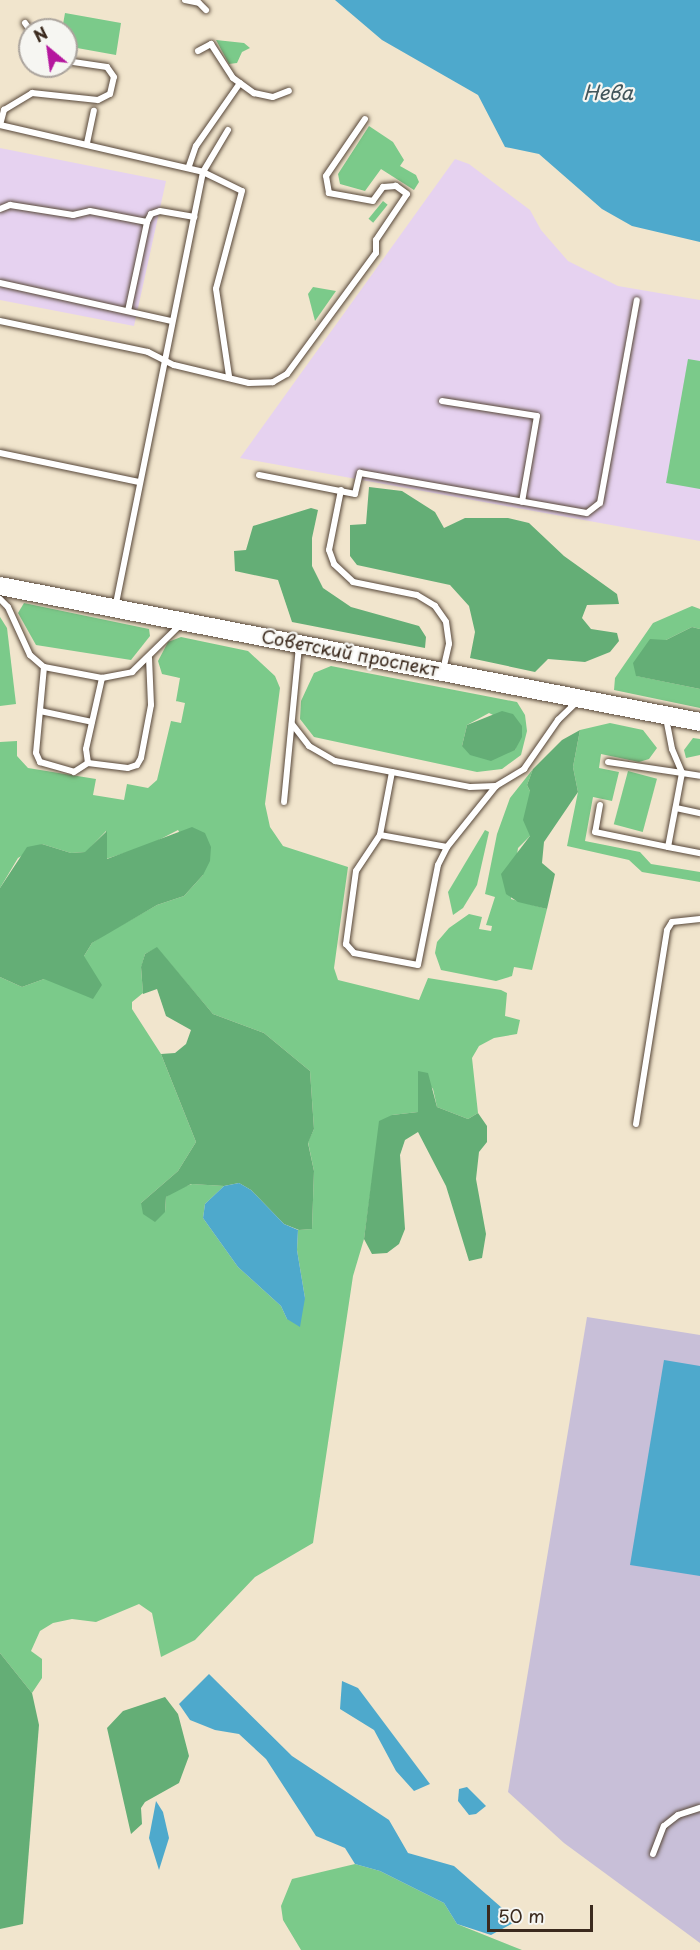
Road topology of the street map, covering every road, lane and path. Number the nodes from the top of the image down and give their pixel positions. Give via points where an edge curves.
1 (185, 0) edge
2 (206, 10) dead end
3 (198, 51) dead end
4 (78, 63) edge
5 (240, 83) junction
6 (289, 91) dead end
7 (94, 111) dead end
8 (365, 119) dead end
9 (0, 125) edge
10 (228, 130) dead end
11 (87, 143) junction
12 (189, 166) junction
13 (203, 172) junction
14 (0, 209) edge
15 (194, 217) junction
16 (147, 222) junction
17 (0, 284) edge
18 (637, 300) dead end
19 (128, 311) junction
20 (0, 321) edge
21 (172, 321) junction
22 (163, 360) junction
23 (229, 376) junction
24 (442, 401) dead end
25 (0, 453) edge
26 (259, 475) dead end
27 (139, 482) junction
28 (341, 490) junction
29 (522, 502) junction
30 (0, 586) edge
31 (0, 599) edge
32 (115, 609) junction
33 (188, 623) junction
34 (299, 643) junction
35 (149, 658) junction
36 (45, 667) junction
37 (443, 671) junction
38 (102, 678) junction
39 (582, 698) junction
40 (40, 711) junction
41 (665, 715) junction
42 (92, 722) junction
43 (700, 722) edge
44 (292, 724) junction
45 (608, 762) dead end
46 (88, 763) junction
47 (392, 772) junction
48 (682, 773) junction
49 (700, 776) edge
50 (496, 786) junction
51 (284, 802) dead end
52 (600, 806) dead end
53 (676, 808) junction
54 (700, 813) edge
55 (380, 835) junction
56 (447, 847) junction
57 (668, 847) junction
58 (700, 853) edge
59 (700, 919) edge
60 (636, 1124) dead end
61 (700, 1808) edge
62 (653, 1854) dead end

1 - 2 lane via 199,3
3 - 5 lane via 212,44
4 - 9 lane via 107,67 114,77 110,94 98,100 32,93 4,110
5 - 6 lane via 254,93 273,97
5 - 12 lane via 196,146
7 - 11 lane
8 - 23 lane via 326,176 332,194 373,201 383,187 390,186 406,194 376,240 376,253 287,374 260,384
9 - 11 lane
10 - 13 lane
11 - 12 lane
12 - 13 lane
13 - 15 lane
13 - 23 lane via 242,192 216,289
14 - 16 lane via 10,205 73,215 90,211
15 - 16 lane via 160,211 151,214
15 - 21 lane
16 - 19 lane
17 - 19 lane
18 - 29 lane via 600,503 587,513
19 - 21 lane
20 - 22 lane via 148,352
21 - 22 lane
22 - 23 lane
22 - 27 lane
24 - 29 lane via 537,416
25 - 27 lane
26 - 28 lane
27 - 32 lane
28 - 29 lane via 355,494 360,473
28 - 37 lane via 329,550 334,564 353,582 417,595 435,606 446,622 449,644
30 - 32 main road, Советский проспект
31 - 36 lane via 8,607 30,655
32 - 33 main road, Советский проспект
33 - 34 main road, Советский проспект
33 - 35 lane via 173,629
34 - 37 main road, Советский проспект
34 - 44 lane
35 - 38 lane via 132,672
35 - 46 lane via 151,705 137,765 128,768
36 - 38 lane
36 - 40 lane
37 - 39 main road, Советский проспект
38 - 42 lane
39 - 41 main road, Советский проспект
39 - 50 lane via 558,720 524,769
40 - 42 lane
40 - 46 lane via 36,753 40,762 74,772
41 - 43 main road, Советский проспект
41 - 48 lane
42 - 46 lane via 86,749
44 - 47 lane via 309,746 335,761
44 - 51 lane
45 - 48 lane
47 - 50 lane via 470,787
47 - 55 lane
48 - 49 lane
48 - 53 lane
50 - 56 lane
52 - 57 lane via 595,832
53 - 54 lane
53 - 57 lane
55 - 56 lane
55 - 56 lane via 356,871 346,944 354,953 418,965 438,865
57 - 58 lane
59 - 60 lane via 672,922 667,930
61 - 62 lane via 678,1815 664,1826

